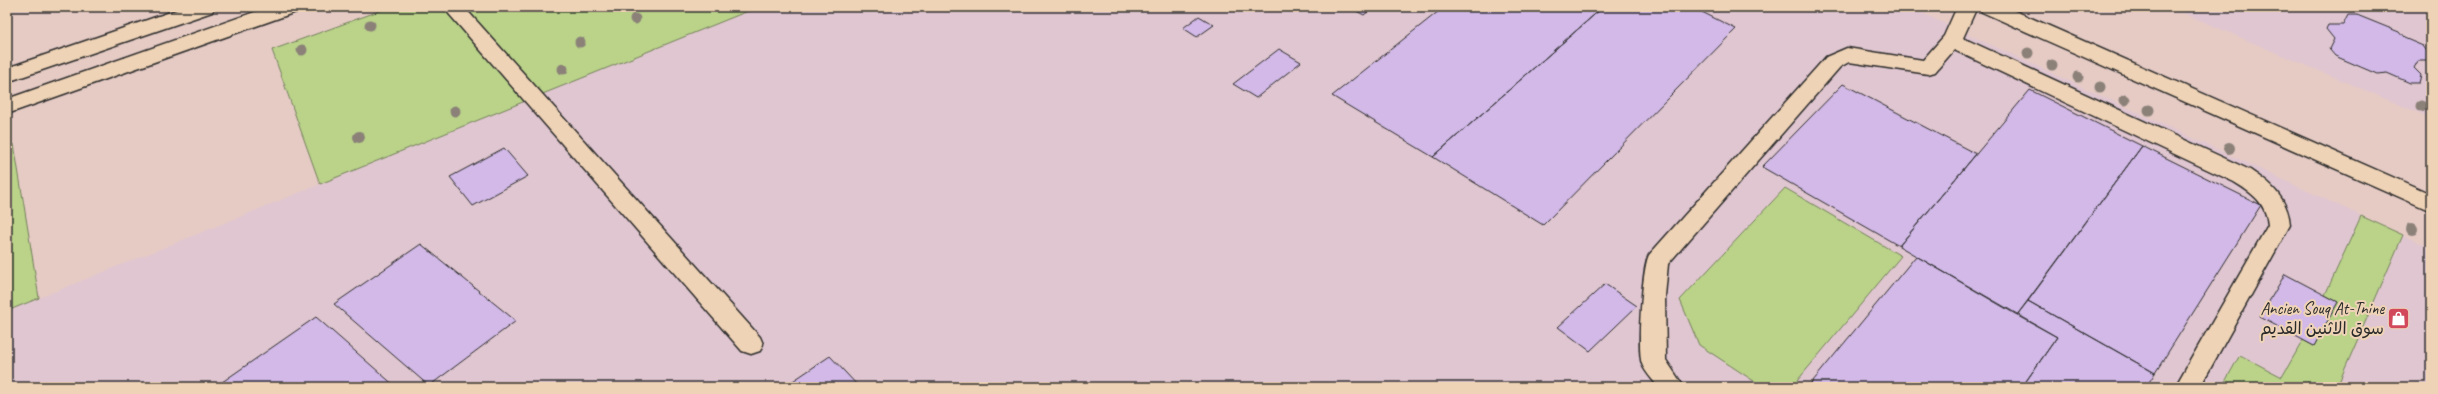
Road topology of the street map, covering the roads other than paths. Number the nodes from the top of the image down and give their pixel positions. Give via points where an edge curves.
1 (205, 7) edge
2 (289, 7) edge
3 (453, 7) edge
4 (1966, 7) edge
5 (1988, 7) edge
6 (1953, 39) junction
7 (7, 75) edge
8 (7, 107) edge
9 (2431, 203) edge
10 (751, 344) dead end
11 (1672, 387) edge
12 (2187, 387) edge

1 - 7 main road
2 - 8 main road
3 - 10 main road
4 - 6 main road
5 - 9 main road
6 - 11 main road via 1928,67 1891,64 1847,55 1833,62 1658,261 1653,296 1654,363
6 - 12 main road via 1958,44 2242,176 2274,202 2279,224

